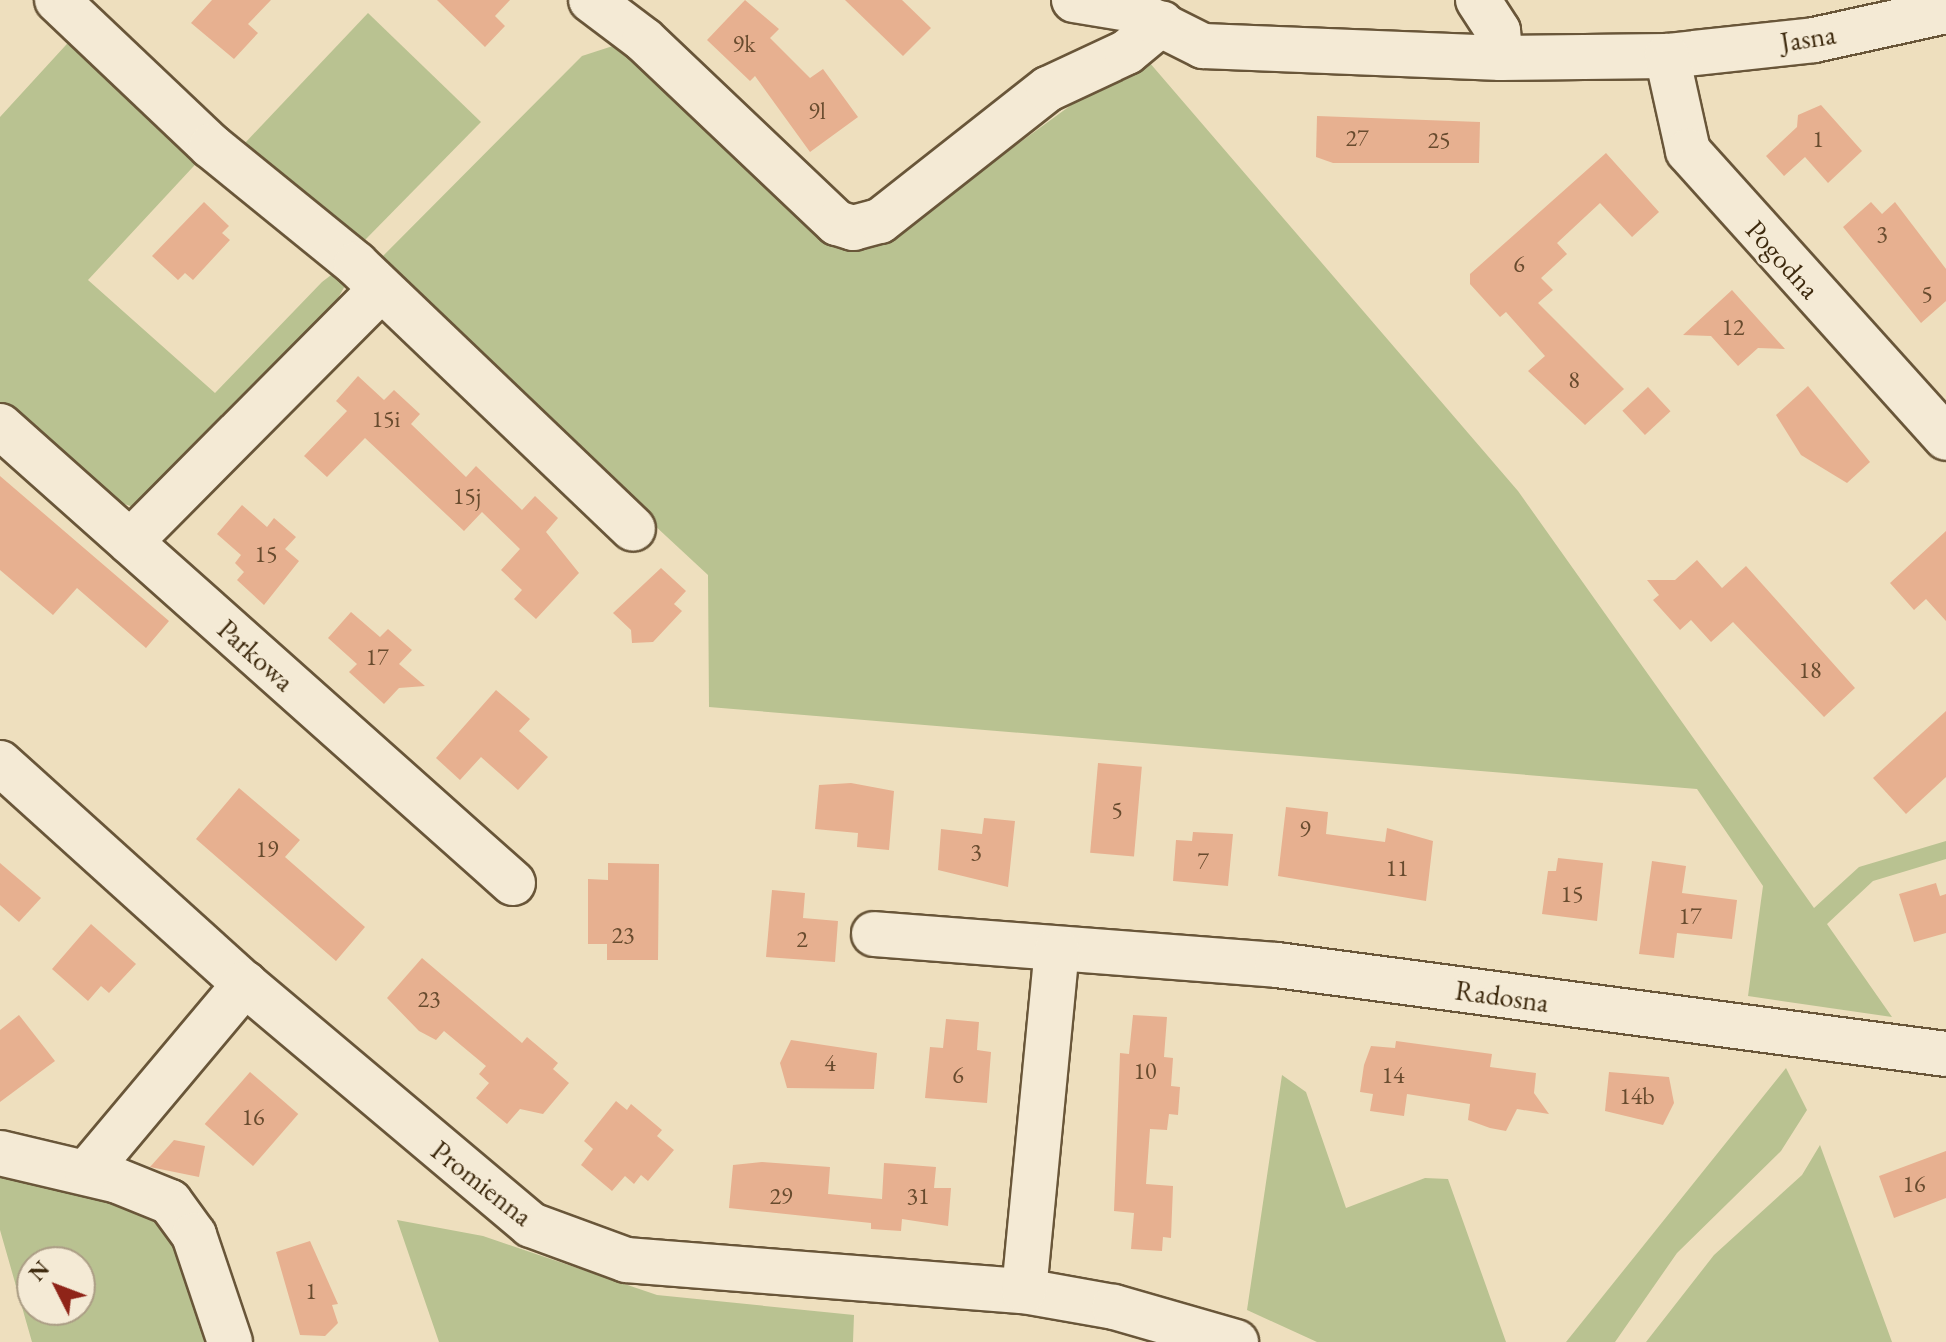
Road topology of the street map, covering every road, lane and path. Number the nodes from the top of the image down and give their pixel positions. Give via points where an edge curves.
1 (57, 0) edge
2 (591, 0) edge
3 (1074, 0) edge
4 (1478, 0) edge
5 (1946, 11) edge
6 (1162, 23) junction
7 (1667, 56) junction
8 (1501, 58) junction
9 (381, 289) junction
10 (0, 426) edge
11 (1946, 438) edge
12 (633, 529) dead end
13 (130, 542) junction
14 (0, 763) edge
15 (513, 883) dead end
16 (874, 934) dead end
17 (1057, 950) junction
18 (245, 984) junction
19 (1946, 1054) edge
20 (0, 1153) edge
21 (87, 1172) junction
22 (1024, 1291) junction
23 (230, 1342) edge
24 (1236, 1342) edge

1 - 9 street via 166,106
2 - 6 street via 644,40 837,223 853,228 880,221 1048,89 1127,52
3 - 6 street, Jasna via 1129,9
4 - 8 street via 1498,31
5 - 7 street, Jasna via 1814,40
6 - 8 street, Jasna via 1203,46 1232,49
7 - 8 street, Jasna
7 - 11 street, Pogodna via 1688,151
9 - 12 street
9 - 13 street
10 - 13 street, Parkowa
13 - 15 street, Parkowa
14 - 18 street, Promienna
16 - 17 street, Radosna
17 - 19 street, Radosna via 1277,965
17 - 22 street
18 - 21 street
18 - 22 street, Promienna via 531,1225 566,1241 626,1260
20 - 21 street
21 - 23 street via 182,1212
22 - 24 street, Promienna via 1114,1307

